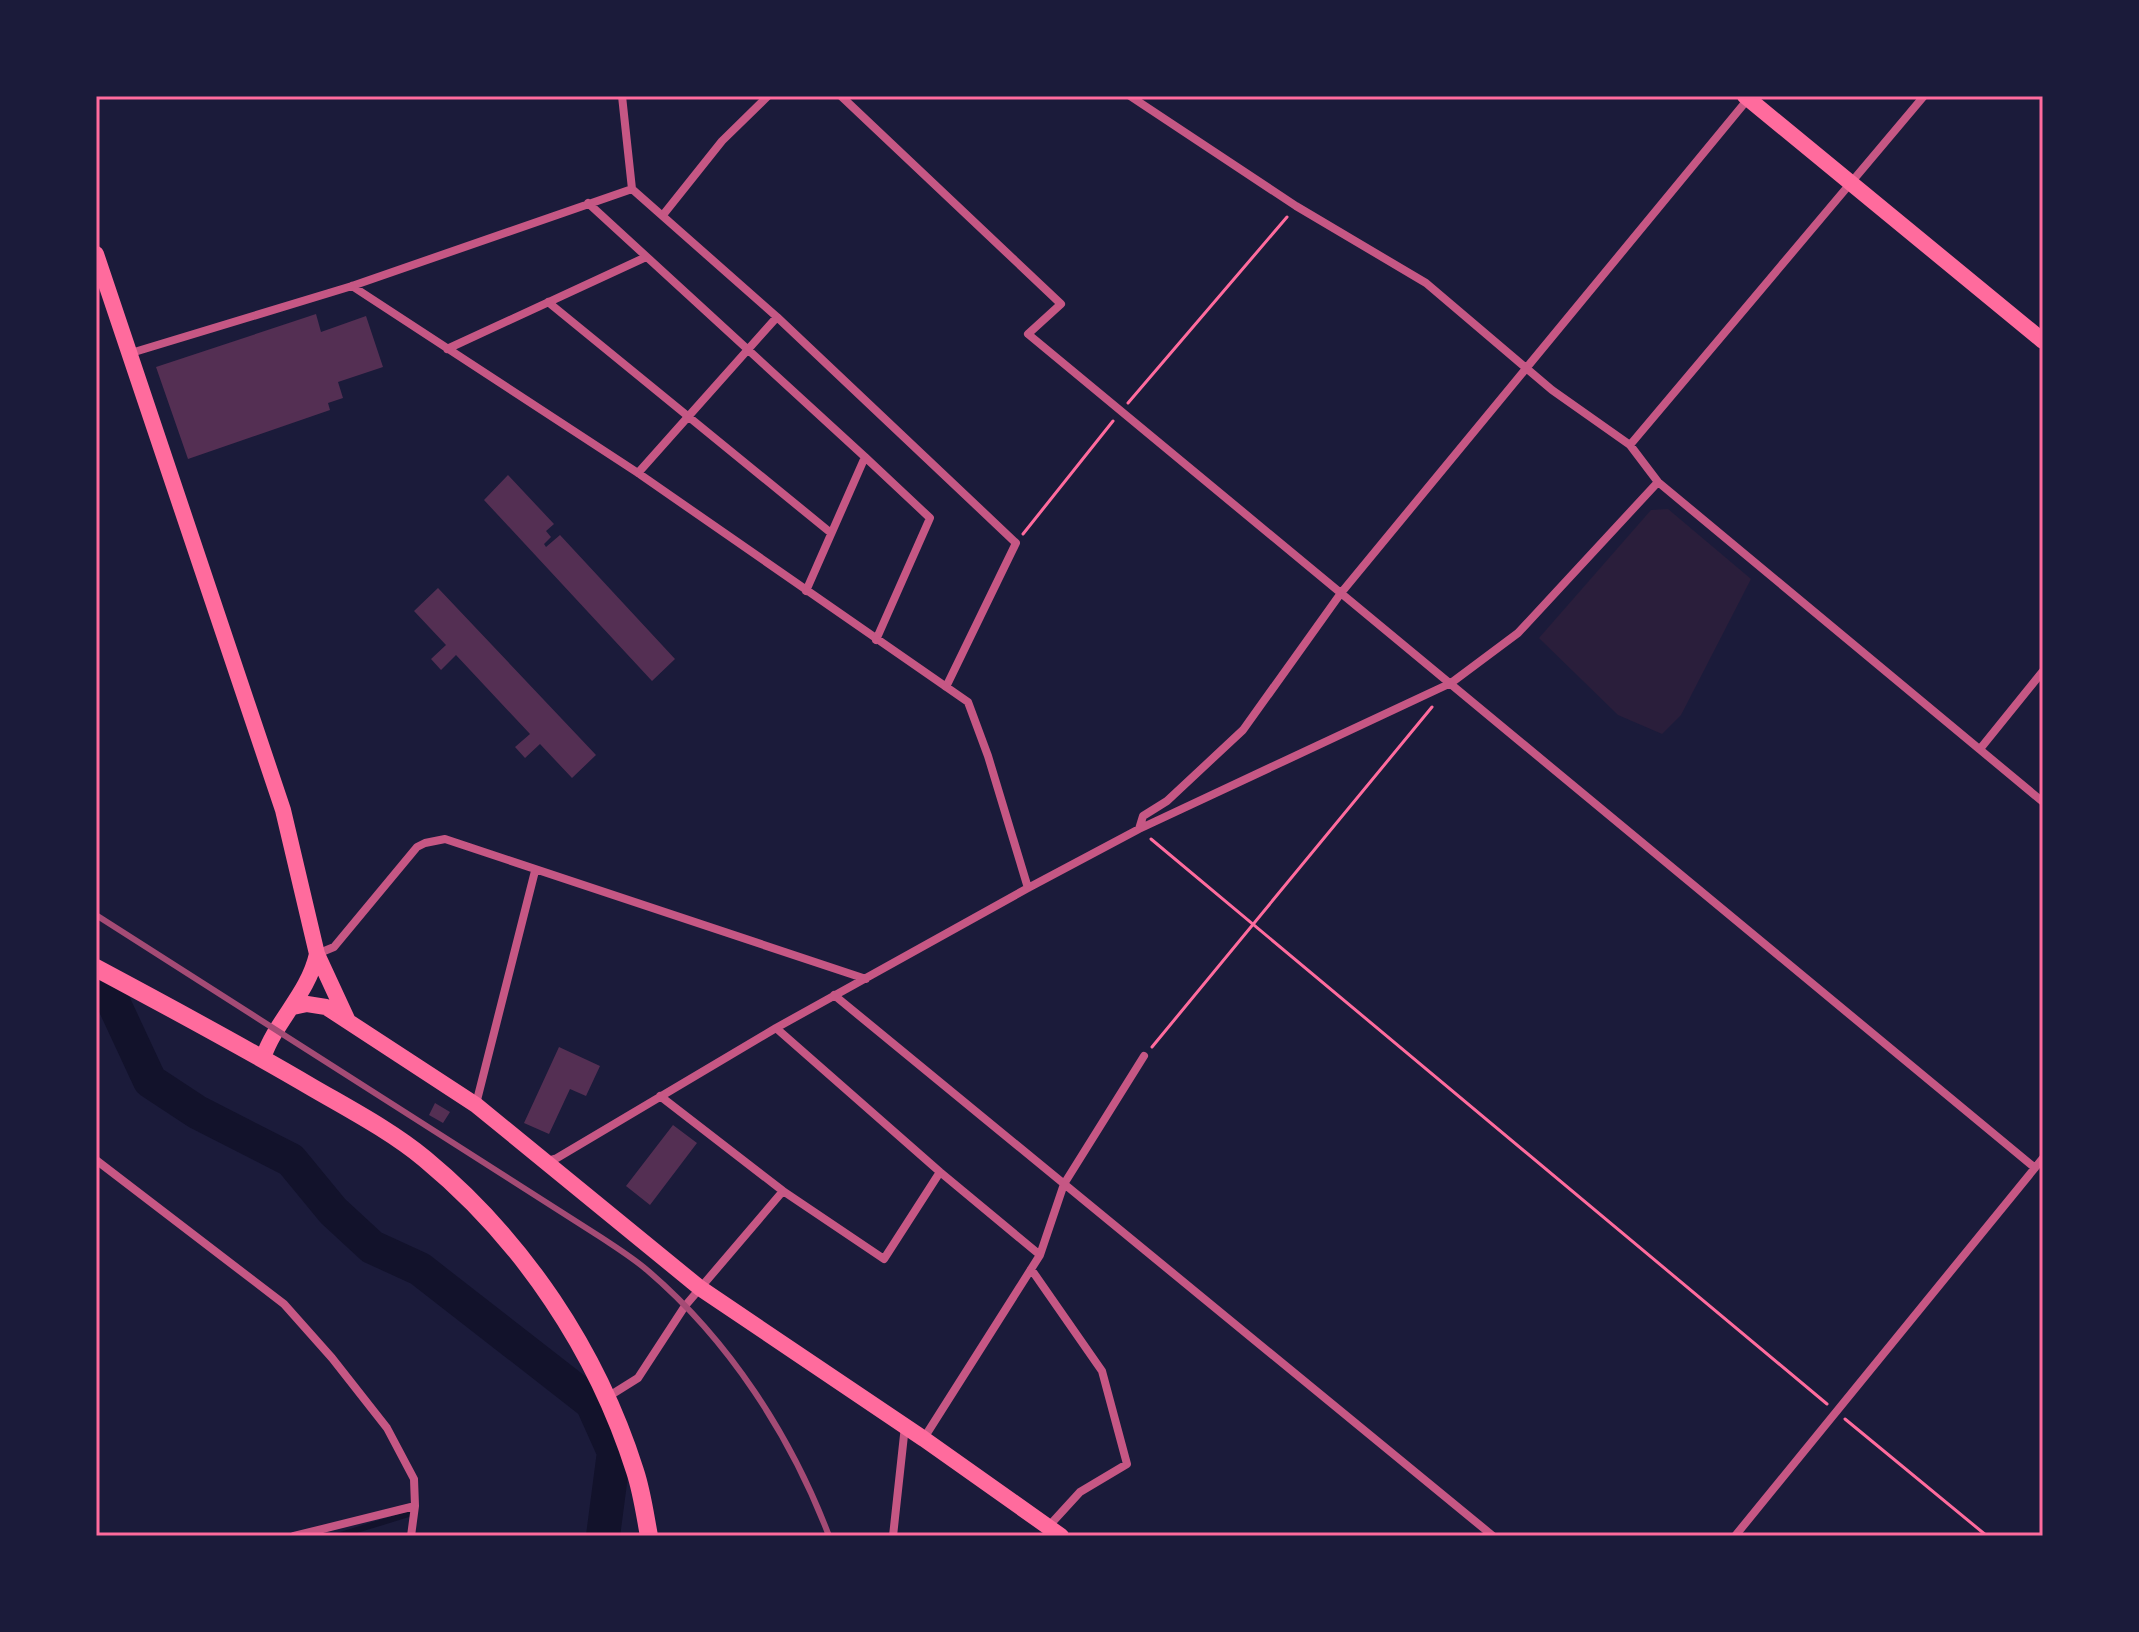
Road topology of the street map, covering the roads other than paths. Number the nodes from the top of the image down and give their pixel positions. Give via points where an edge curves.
1 (622, 96) edge
2 (768, 96) edge
3 (841, 96) edge
4 (1130, 96) edge
5 (1924, 96) edge
6 (1746, 98) edge
7 (1850, 183) junction
8 (632, 189) junction
9 (588, 203) junction
10 (663, 215) junction
11 (96, 254) edge
12 (646, 257) junction
13 (352, 286) junction
14 (548, 302) junction
15 (777, 317) junction
16 (2043, 341) edge
17 (447, 349) junction
18 (748, 349) junction
19 (131, 353) junction
20 (1527, 369) junction
21 (688, 417) junction
22 (1630, 445) junction
23 (865, 457) junction
24 (638, 473) junction
25 (1658, 482) junction
26 (831, 533) junction
27 (806, 591) junction
28 (1341, 593) junction
29 (876, 640) junction
30 (2043, 671) edge
31 (1451, 683) junction
32 (946, 687) junction
33 (1980, 749) junction
34 (2043, 802) edge
35 (1139, 829) junction
36 (535, 871) junction
37 (1028, 888) junction
38 (317, 954) junction
39 (96, 968) edge
40 (866, 979) junction
41 (834, 995) junction
42 (293, 1007) junction
43 (348, 1021) junction
44 (776, 1028) junction
45 (1144, 1056) road end
46 (263, 1058) junction
47 (660, 1096) junction
48 (476, 1105) junction
49 (2043, 1158) edge
50 (96, 1160) edge
51 (543, 1162) junction
52 (2035, 1168) junction
53 (940, 1172) junction
54 (1064, 1184) junction
55 (783, 1191) junction
56 (1040, 1255) junction
57 (1031, 1269) junction
58 (700, 1288) junction
59 (606, 1398) junction
60 (905, 1426) junction
61 (924, 1439) junction
62 (415, 1506) junction
63 (1055, 1531) edge
64 (294, 1536) edge
65 (411, 1536) edge
66 (649, 1536) edge
67 (893, 1536) edge
68 (1493, 1536) edge
69 (1735, 1536) edge

1 - 8 street
2 - 10 street via 722,141
3 - 28 street via 1061,304 1028,334
4 - 20 street via 1296,206 1426,283
5 - 7 street
6 - 7 main road
6 - 20 street
7 - 16 main road
7 - 22 street
8 - 9 street
8 - 10 street
9 - 12 street
9 - 13 street
10 - 15 street
11 - 19 main road
12 - 14 street
12 - 18 street
13 - 17 street
13 - 19 street
14 - 17 street
14 - 21 street
15 - 18 street
15 - 32 street via 1016,543
17 - 24 street
18 - 21 street
18 - 23 street
19 - 38 main road via 279,796
20 - 22 street
20 - 28 street
21 - 24 street
21 - 26 street
22 - 25 street
23 - 26 street
23 - 29 street via 930,518
24 - 27 street
25 - 31 street via 1518,633
25 - 33 street
26 - 27 street
27 - 29 street
28 - 31 street
28 - 35 street via 1243,730 1167,801 1143,816
29 - 32 street
30 - 33 street
31 - 35 street
31 - 52 street
32 - 37 street via 968,702
33 - 34 street
35 - 37 street
36 - 38 street via 445,839 425,843 334,947
36 - 40 street
36 - 48 street
37 - 40 street
38 - 42 main road
38 - 43 main road
39 - 46 highway
40 - 41 street
41 - 44 street
41 - 54 street
42 - 43 main road via 326,1007
42 - 46 main road
43 - 48 main road
44 - 47 street
44 - 53 street
45 - 54 street
46 - 59 highway via 382,1128 471,1203 537,1275 584,1350
47 - 51 street
47 - 55 street
48 - 51 main road
49 - 52 street
50 - 62 street via 284,1304 387,1428 414,1479
51 - 58 main road
52 - 69 street
53 - 55 street via 884,1259
53 - 56 street
54 - 56 street
54 - 68 street
55 - 58 street
56 - 57 street
57 - 61 street
57 - 63 street via 1102,1371 1127,1464 1080,1492
58 - 59 street via 638,1378
58 - 60 main road
59 - 66 highway via 636,1472
60 - 61 main road
60 - 67 street
61 - 63 main road
62 - 64 street
62 - 65 street

